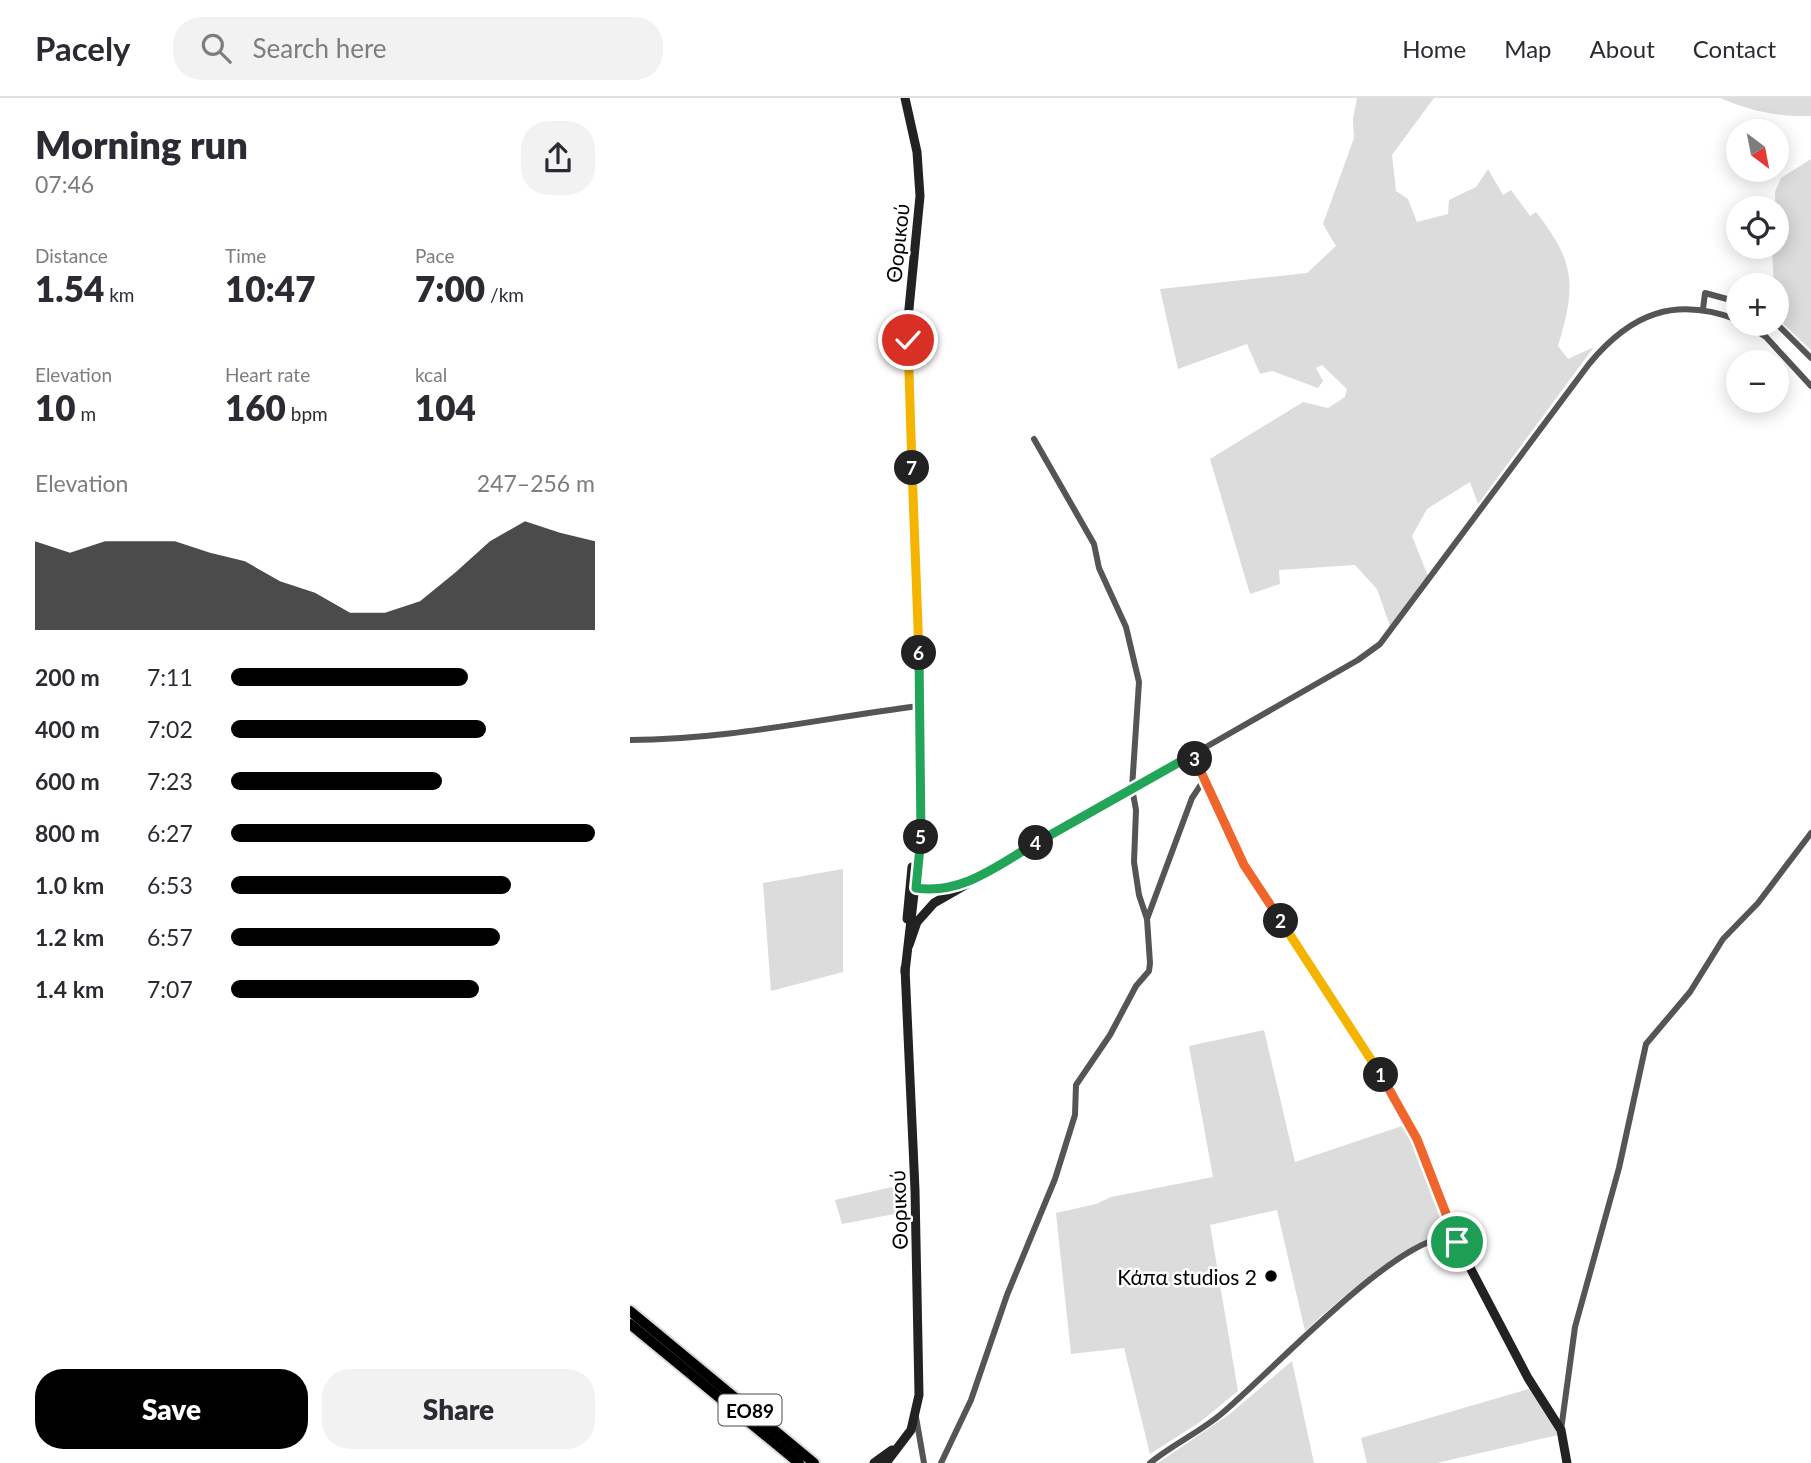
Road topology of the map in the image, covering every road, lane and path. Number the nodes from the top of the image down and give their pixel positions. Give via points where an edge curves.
1 (905, 98) edge
2 (1726, 299) edge
3 (1703, 309) junction
4 (1726, 316) edge
5 (1764, 336) edge
6 (1789, 336) edge
7 (1811, 358) edge
8 (1811, 386) edge
9 (1034, 439) dead end
10 (919, 706) junction
11 (630, 740) edge
12 (1192, 755) junction
13 (1205, 778) junction
14 (1132, 788) junction
15 (1811, 834) edge
16 (961, 886) junction
17 (913, 893) junction
18 (944, 897) junction
19 (1147, 919) junction
20 (909, 945) junction
21 (905, 972) junction
22 (1454, 1237) junction
23 (630, 1311) edge
24 (630, 1324) edge
25 (916, 1417) junction
26 (1561, 1430) junction
27 (902, 1443) junction
28 (804, 1461) edge
29 (874, 1463) edge
30 (886, 1463) edge
31 (924, 1463) edge
32 (941, 1463) edge
33 (1150, 1463) edge
34 (1567, 1463) edge

1 - 10 main road, Θορικού via 917,152 920,196 908,319
2 - 3 street via 1704,293
3 - 4 street
3 - 12 street via 1658,312 1609,341 1380,644
5 - 8 street
6 - 7 street
9 - 14 street via 1094,544 1126,627 1139,682
10 - 11 street via 827,717 752,733
10 - 17 main road, Θορικού via 921,814
12 - 13 main road
12 - 14 main road
13 - 19 street via 1192,798
13 - 22 main road via 1244,865 1409,1121
14 - 16 main road
14 - 19 street via 1134,862
15 - 26 street via 1723,939 1690,992 1646,1044 1619,1168 1575,1327
16 - 17 main road
16 - 18 main road
17 - 18 main road via 933,900
17 - 20 main road, Θορικού
17 - 21 main road, Θορικού
18 - 20 main road via 925,912
19 - 32 street via 1149,971 1076,1085 1074,1115 1055,1178 971,1400
20 - 21 main road, Θορικού
21 - 25 main road, Θορικού via 919,1355
22 - 26 main road via 1528,1378
22 - 33 street via 1433,1240 1371,1277 1222,1414
23 - 28 highway, ΕΟ89
24 - 28 highway, ΕΟ89
25 - 27 main road, Θορικού
25 - 31 street
26 - 34 main road
27 - 29 main road, Θορικού
27 - 30 main road, Θορικού

